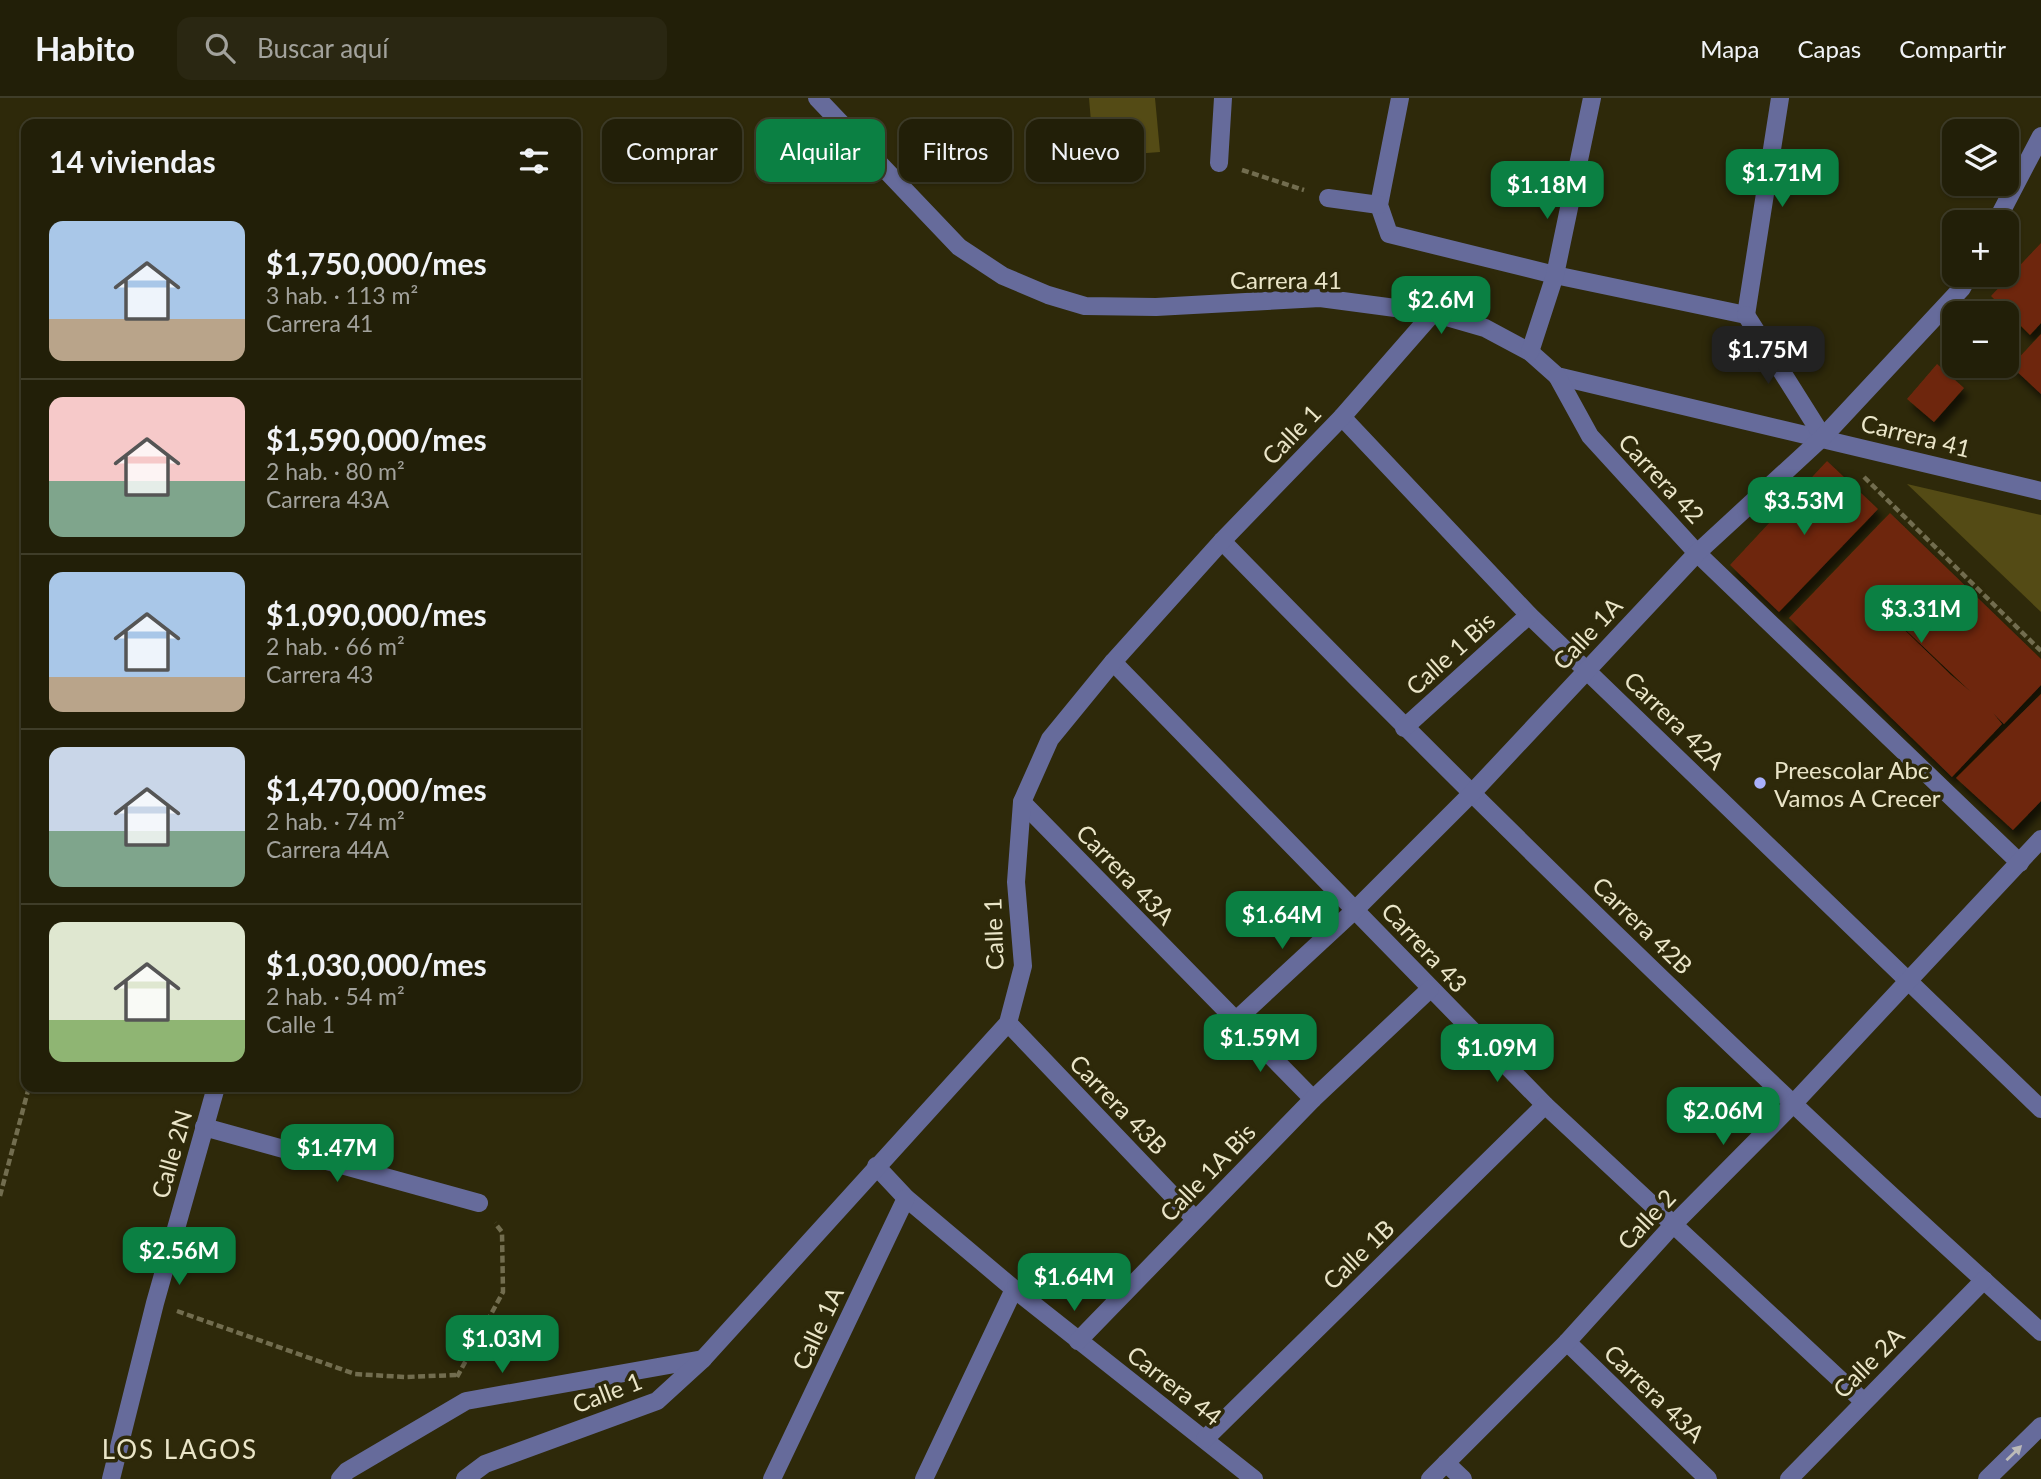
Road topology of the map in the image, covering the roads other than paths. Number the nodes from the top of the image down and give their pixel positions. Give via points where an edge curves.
1 (817, 98) edge
2 (1223, 98) edge
3 (1400, 98) edge
4 (1592, 98) edge
5 (1780, 98) edge
6 (2041, 136) edge
7 (1219, 163) road end
8 (1328, 198) road end
9 (1379, 205) junction
10 (2002, 210) edge
11 (1555, 275) junction
12 (1963, 287) edge
13 (1433, 313) junction
14 (1746, 314) junction
15 (1530, 352) junction
16 (1557, 376) junction
17 (1342, 417) junction
18 (1824, 437) junction
19 (2041, 491) edge
20 (1222, 541) junction
21 (1697, 553) junction
22 (1529, 615) junction
23 (1113, 662) junction
24 (1587, 668) junction
25 (1404, 728) junction
26 (1472, 793) junction
27 (1022, 802) junction
28 (2040, 841) edge
29 (2020, 863) junction
30 (1356, 909) junction
31 (1909, 980) junction
32 (1430, 989) junction
33 (1235, 1021) junction
34 (1008, 1023) junction
35 (214, 1092) edge
36 (1313, 1099) junction
37 (1793, 1104) junction
38 (1545, 1105) junction
39 (2041, 1110) edge
40 (204, 1127) junction
41 (876, 1166) junction
42 (906, 1198) junction
43 (480, 1203) road end
44 (1195, 1219) junction
45 (1672, 1226) junction
46 (1984, 1280) junction
47 (1014, 1289) junction
48 (2041, 1332) edge
49 (1078, 1341) junction
50 (1567, 1342) junction
51 (703, 1359) junction
52 (1863, 1401) junction
53 (2041, 1426) edge
54 (1205, 1439) junction
55 (1446, 1463) junction
56 (111, 1479) edge
57 (340, 1479) edge
58 (464, 1479) edge
59 (772, 1479) edge
60 (924, 1479) edge
61 (1254, 1479) edge
62 (1430, 1479) edge
63 (1464, 1479) edge
64 (1709, 1479) edge
65 (1789, 1479) edge
66 (1987, 1479) edge

1 - 13 street, Carrera 41 via 959,247 1003,276 1048,295 1085,306 1156,307 1320,298
2 - 7 street
3 - 9 street
4 - 11 street
5 - 14 street
6 - 10 street
8 - 9 street
9 - 11 street via 1389,234
11 - 14 street
11 - 15 street
12 - 18 street, Calle 1A
13 - 15 street, Carrera 41 via 1485,328
13 - 17 street, Calle 1
14 - 18 street
15 - 16 street, Carrera 41
16 - 18 street, Carrera 41
16 - 21 street, Carrera 42 via 1590,436
17 - 20 street, Calle 1
17 - 22 street, Carrera 42A
18 - 19 street, Carrera 41
18 - 21 street, Calle 1A
20 - 23 street, Calle 1
20 - 25 street, Carrera 42B
21 - 24 street, Calle 1A
21 - 29 street, Carrera 42
22 - 24 street, Carrera 42A
22 - 25 street, Calle 1 Bis
23 - 27 street, Calle 1 via 1050,739
23 - 30 street, Carrera 43
24 - 26 street, Calle 1A
24 - 31 street, Carrera 42A
25 - 26 street, Carrera 42B
26 - 30 street, Calle 1A
26 - 37 street, Carrera 42B
27 - 33 street, Carrera 43A
27 - 34 street, Calle 1 via 1016,882 1023,966
28 - 29 street, Calle 2
29 - 31 street, Calle 2
30 - 32 street, Carrera 43
30 - 33 street, Calle 1A
31 - 37 street, Calle 2
31 - 39 street, Carrera 42A
32 - 36 street
32 - 38 street, Carrera 43
33 - 36 street, Carrera 43A
34 - 41 street, Calle 1
34 - 44 street, Carrera 43B
35 - 40 street, Calle 2N
36 - 44 street, Calle 1A Bis
37 - 45 street, Calle 2
37 - 46 street, Carrera 42B
38 - 45 street, Carrera 43
38 - 54 street, Calle 1B
40 - 43 street
40 - 56 street, Calle 2N
41 - 42 street, Carrera 44
41 - 51 street, Calle 1
42 - 47 street, Carrera 44
42 - 59 street, Calle 1A
44 - 49 street, Calle 1A Bis
45 - 50 street, Calle 2
45 - 52 street, Carrera 43
46 - 48 street, Carrera 42B
46 - 52 street, Calle 2A
47 - 49 street, Carrera 44
47 - 60 street
49 - 54 street, Carrera 44
50 - 55 street, Calle 2
50 - 64 street, Carrera 43A
51 - 57 street via 466,1401
51 - 58 street, Calle 1 via 657,1401 485,1464
52 - 65 street, Calle 2A
66 -> 53 street
54 - 61 street, Carrera 44
55 - 62 street, Calle 2
55 - 63 street

